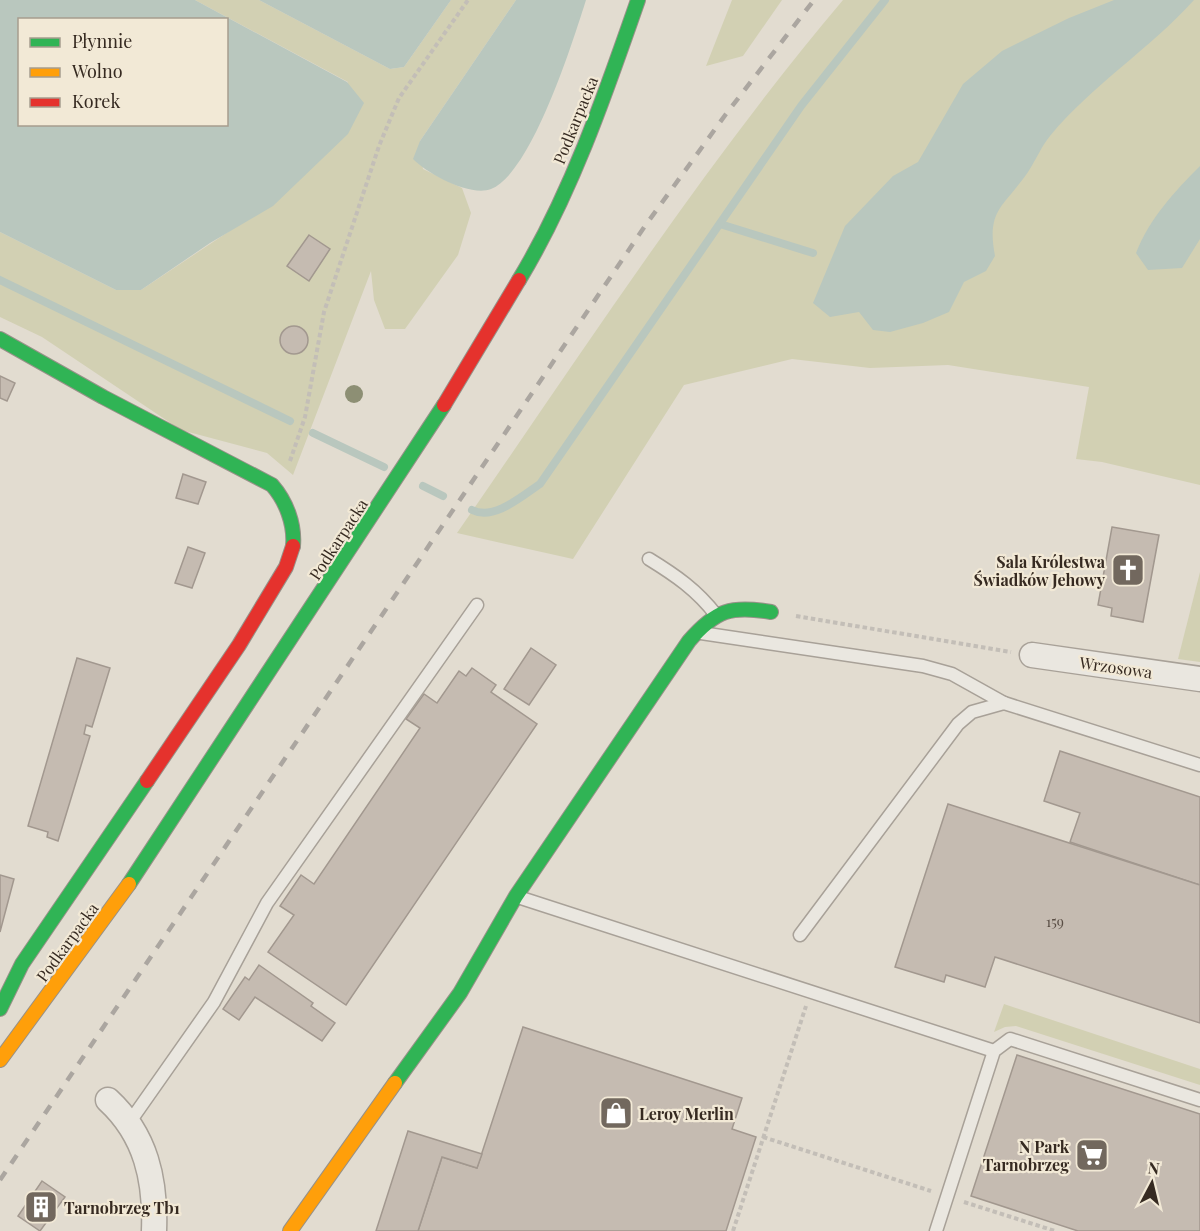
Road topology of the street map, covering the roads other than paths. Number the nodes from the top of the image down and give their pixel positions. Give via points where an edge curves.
1 (638, 0) edge
2 (0, 339) edge
3 (649, 559) dead end
4 (477, 605) dead end
5 (771, 612) road end
6 (716, 615) junction
7 (696, 632) junction
8 (1032, 655) road end
9 (1200, 679) edge
10 (1004, 704) junction
11 (1200, 765) edge
12 (516, 896) junction
13 (800, 935) dead end
14 (0, 1009) edge
15 (994, 1051) junction
16 (0, 1060) edge
17 (108, 1100) dead end
18 (1200, 1100) edge
19 (129, 1123) junction
20 (154, 1231) edge
21 (290, 1231) edge
22 (936, 1231) edge

1 - 16 street, Podkarpacka via 564,192 528,265 466,368 146,863
2 - 14 street via 272,484 284,498 294,535 293,552 286,567 239,645 22,964
3 - 6 lane via 682,579
4 - 19 lane via 267,903 214,1002
5 - 6 street via 743,607
6 - 7 street
7 - 10 lane via 922,666 952,674
7 - 12 street
8 - 9 street, Wrzosowa
10 - 11 lane
10 - 13 lane via 972,712 958,724
12 - 15 lane
12 - 21 street via 460,993
15 - 18 lane via 1010,1039
15 - 22 lane
17 - 19 street
19 - 20 street via 148,1160

